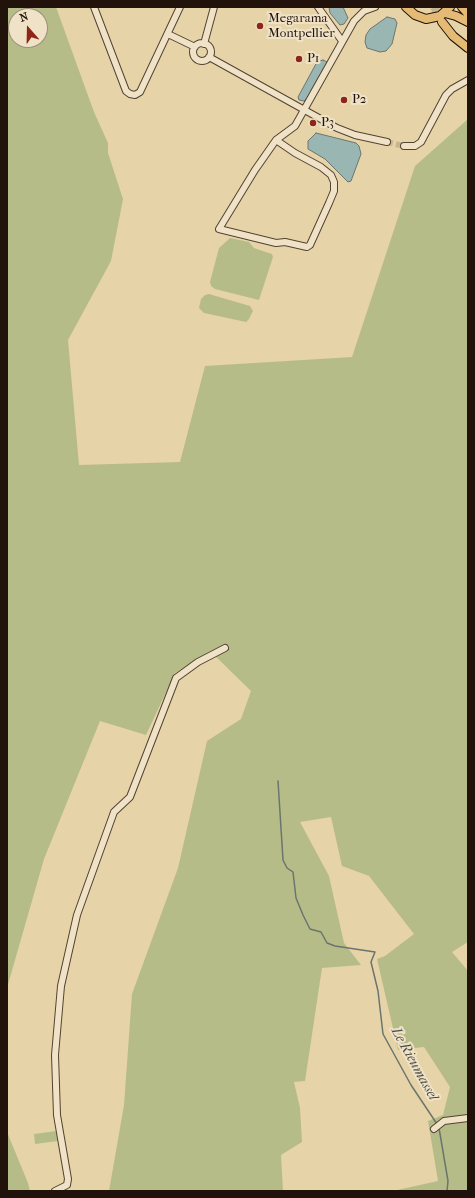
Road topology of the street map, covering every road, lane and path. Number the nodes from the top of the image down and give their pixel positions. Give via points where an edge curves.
1 (94, 7) edge
2 (180, 7) edge
3 (214, 7) edge
4 (318, 7) edge
5 (375, 7) edge
6 (406, 7) edge
7 (462, 7) edge
8 (448, 10) edge
9 (468, 14) edge
10 (442, 22) tunnel mouth
11 (468, 22) edge
12 (168, 34) junction
13 (342, 41) junction
14 (204, 44) junction
15 (195, 47) junction
16 (468, 48) edge
17 (209, 57) junction
18 (468, 80) edge
19 (304, 111) junction
20 (291, 131) junction
21 (276, 140) junction
22 (387, 142) tunnel mouth
23 (284, 144) junction
24 (404, 146) tunnel mouth
25 (226, 648) dead end
26 (468, 1118) edge
27 (434, 1129) dead end
28 (55, 1191) edge

1 - 12 street via 126,90 131,95 140,92
2 - 12 street
3 - 14 street
4 - 13 street
5 - 13 street via 358,16
6 - 8 main road via 415,15 426,19 437,18
7 - 9 main road
8 - 11 main road
10 - 16 main road via 453,36
12 - 15 street
13 - 19 street
14 - 15 street
14 - 17 street via 210,48
15 - 17 street via 194,54 198,59
17 - 19 street
18 - 24 street via 446,95 421,142 415,146
19 - 20 street
19 - 22 street via 355,135
20 - 21 street
20 - 23 street
21 - 23 street
21 - 23 street via 219,229 276,243 285,242 307,247 310,245 334,191 334,182 331,175 322,167 295,153
25 - 28 street via 198,662 176,678 130,797 114,812 77,915 61,986 55,1055 57,1115 68,1179 67,1185
26 - 27 street via 444,1121

